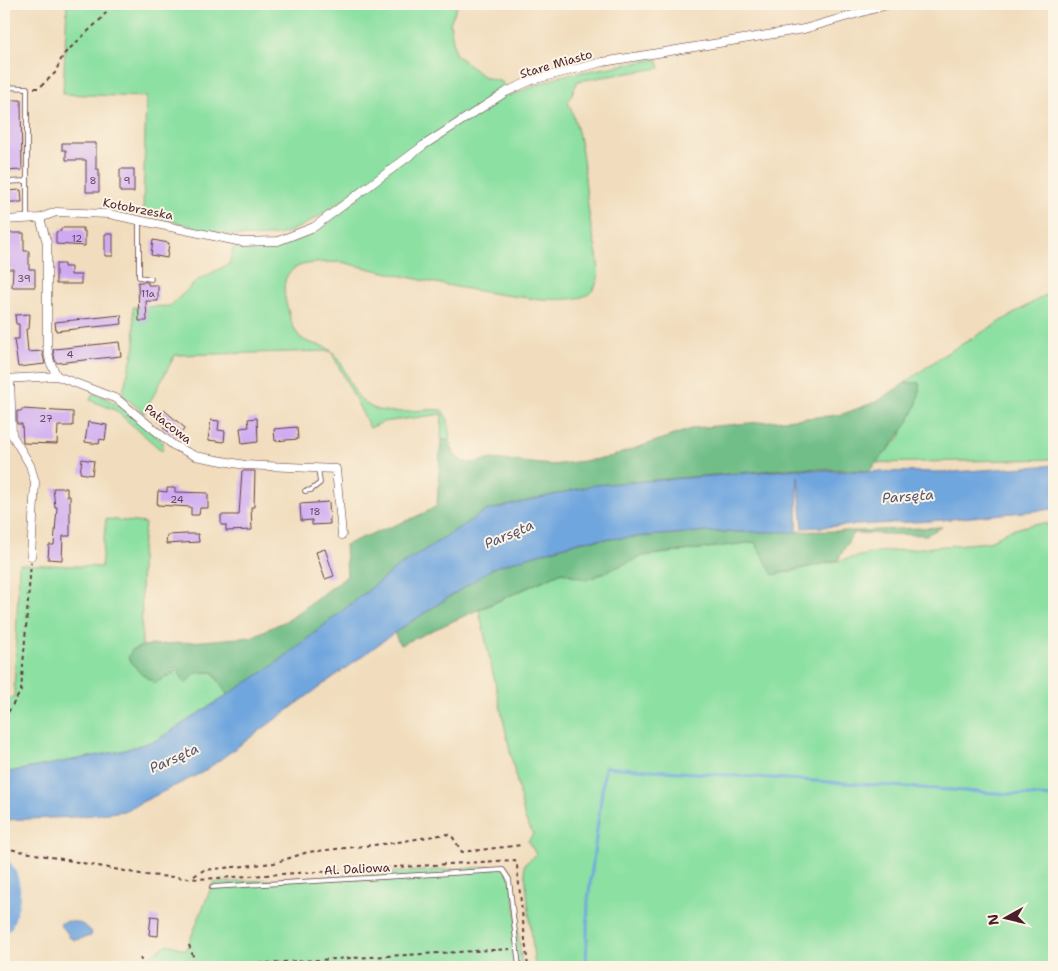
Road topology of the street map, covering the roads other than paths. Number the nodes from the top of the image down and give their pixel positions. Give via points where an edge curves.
1 (890, 4) edge
2 (4, 88) edge
3 (27, 181) junction
4 (4, 182) edge
5 (40, 218) junction
6 (140, 219) junction
7 (4, 220) edge
8 (27, 220) junction
9 (268, 242) joint
10 (151, 279) dead end
11 (57, 376) junction
12 (7, 379) edge
13 (318, 468) junction
14 (305, 491) dead end
15 (342, 536) dead end
16 (31, 556) road end
17 (212, 887) dead end
18 (519, 967) edge

1 - 9 street, Stare Miasto via 804,28 603,62 532,80 506,92 424,146 314,227 288,239
2 - 3 lane via 27,88
3 - 4 lane
3 - 8 lane
5 - 6 street, Kołobrzeska via 56,212 69,212
5 - 8 street, Kołobrzeska
5 - 11 street via 47,243 47,346
6 - 9 street, Kołobrzeska via 235,241
6 - 10 lane via 139,277
7 - 8 street, Kołobrzeska
11 - 12 street, Pałacowa
11 - 13 street, Pałacowa via 117,399 173,445 195,456 244,465
12 - 16 street, Pałacowa via 12,435 30,465 35,482
13 - 14 lane via 320,483
13 - 15 street, Pałacowa via 332,468 338,472
17 - 18 lane, Al. Daliowa via 503,870 509,879

